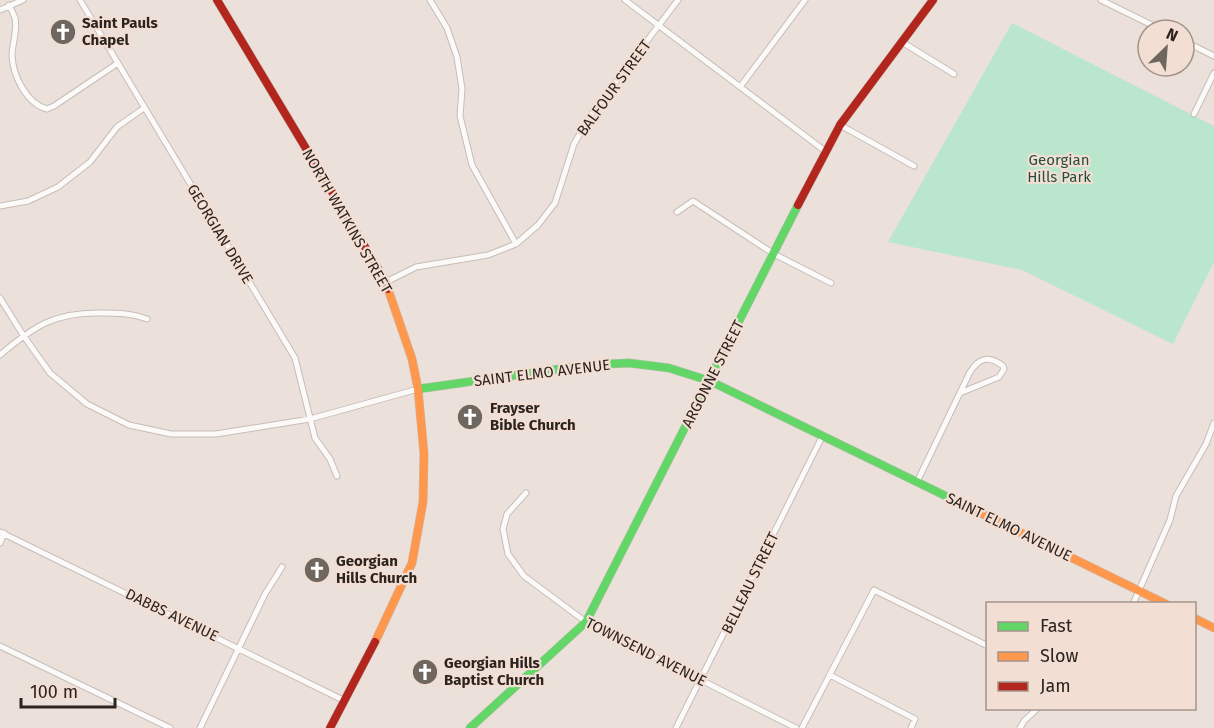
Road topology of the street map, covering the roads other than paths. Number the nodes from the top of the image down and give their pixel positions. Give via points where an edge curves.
1 (23, 0) edge
2 (80, 0) edge
3 (217, 0) edge
4 (430, 0) edge
5 (625, 0) edge
6 (678, 0) edge
7 (805, 0) edge
8 (933, 0) edge
9 (1101, 0) edge
10 (9, 5) junction
11 (0, 10) edge
12 (1138, 18) edge
13 (659, 26) junction
14 (902, 42) junction
15 (1196, 47) edge
16 (1214, 56) edge
17 (118, 63) junction
18 (1214, 73) edge
19 (954, 74) dead end
20 (740, 87) junction
21 (144, 108) junction
22 (1194, 114) dead end
23 (840, 126) junction
24 (825, 151) junction
25 (914, 166) dead end
26 (0, 206) edge
27 (676, 212) dead end
28 (516, 244) junction
29 (774, 254) junction
30 (386, 282) junction
31 (831, 283) dead end
32 (0, 298) edge
33 (147, 319) dead end
34 (23, 335) junction
35 (0, 355) edge
36 (710, 381) junction
37 (418, 389) junction
38 (960, 393) junction
39 (310, 419) junction
40 (1214, 423) edge
41 (822, 437) junction
42 (337, 476) dead end
43 (917, 482) junction
44 (526, 493) dead end
45 (2, 532) edge
46 (0, 543) edge
47 (282, 567) dead end
48 (1139, 590) junction
49 (1133, 602) edge
50 (1164, 602) edge
51 (1196, 619) edge
52 (586, 622) junction
53 (1214, 628) edge
54 (0, 646) edge
55 (986, 646) edge
56 (240, 649) junction
57 (830, 675) junction
58 (702, 681) junction
59 (343, 700) junction
60 (1036, 710) edge
61 (170, 728) edge
62 (200, 728) edge
63 (330, 728) edge
64 (470, 728) edge
65 (676, 728) edge
66 (796, 728) edge
67 (802, 728) edge
68 (911, 728) edge
69 (1020, 728) edge

1 - 10 street
2 - 17 street, GEORGIAN DRIVE
3 - 30 main road, NORTH WATKINS STREET
4 - 28 street via 447,28 457,57 462,89 460,116 472,165
5 - 13 street
6 - 13 street, BALFOUR STREET
7 - 20 street
8 - 14 main road, ARGONNE STREET
9 - 12 street
10 - 11 street
10 - 17 street via 15,20 14,70 30,100 40,108 54,106
13 - 20 street
13 - 28 street, BALFOUR STREET via 590,116 574,144 555,203
14 - 19 street
14 - 23 main road, ARGONNE STREET
15 - 16 street
17 - 21 street, GEORGIAN DRIVE
18 - 22 street
20 - 24 street
21 - 26 street via 117,127 90,162 58,187 28,201
21 - 39 street, GEORGIAN DRIVE via 295,358
23 - 24 main road, ARGONNE STREET
23 - 25 street
24 - 29 main road, ARGONNE STREET
27 - 29 street via 693,201
28 - 30 street, BALFOUR STREET via 488,255 416,267
29 - 31 street
29 - 36 main road, ARGONNE STREET
30 - 37 main road, NORTH WATKINS STREET
32 - 34 street, SAINT ELMO AVENUE
33 - 34 street via 131,313 77,312 52,319
34 - 35 street
34 - 39 street, SAINT ELMO AVENUE via 50,373 65,386 87,404 129,425 171,434 216,434
36 - 37 main road, SAINT ELMO AVENUE via 669,368 629,363 587,365
36 - 41 main road, SAINT ELMO AVENUE
36 - 52 main road, ARGONNE STREET
37 - 39 street, SAINT ELMO AVENUE
37 - 59 main road, NORTH WATKINS STREET via 424,454 423,502 412,562 387,619
38 - 38 street via 981,359 989,358 1004,369 999,377
38 - 43 street
39 - 42 street, GEORGIAN DRIVE via 317,443
40 - 48 street via 1176,496 1170,520
41 - 43 main road, SAINT ELMO AVENUE
41 - 58 street, BELLEAU STREET
43 - 48 main road, SAINT ELMO AVENUE
44 - 52 street, TOWNSEND AVENUE via 507,514 503,529 508,554 524,576
45 - 46 street
45 - 56 street, DABBS AVENUE
47 - 56 street
48 - 49 street
48 - 50 main road, SAINT ELMO AVENUE
51 - 53 main road
52 - 58 street, TOWNSEND AVENUE
52 - 64 main road, ARGONNE STREET
54 - 61 street
55 - 57 street via 874,590
56 - 59 street, DABBS AVENUE
56 - 62 street
57 - 67 street
57 - 68 street via 915,719
58 - 65 street, BELLEAU STREET
58 - 66 street, TOWNSEND AVENUE
59 - 63 main road, NORTH WATKINS STREET
60 - 69 street

